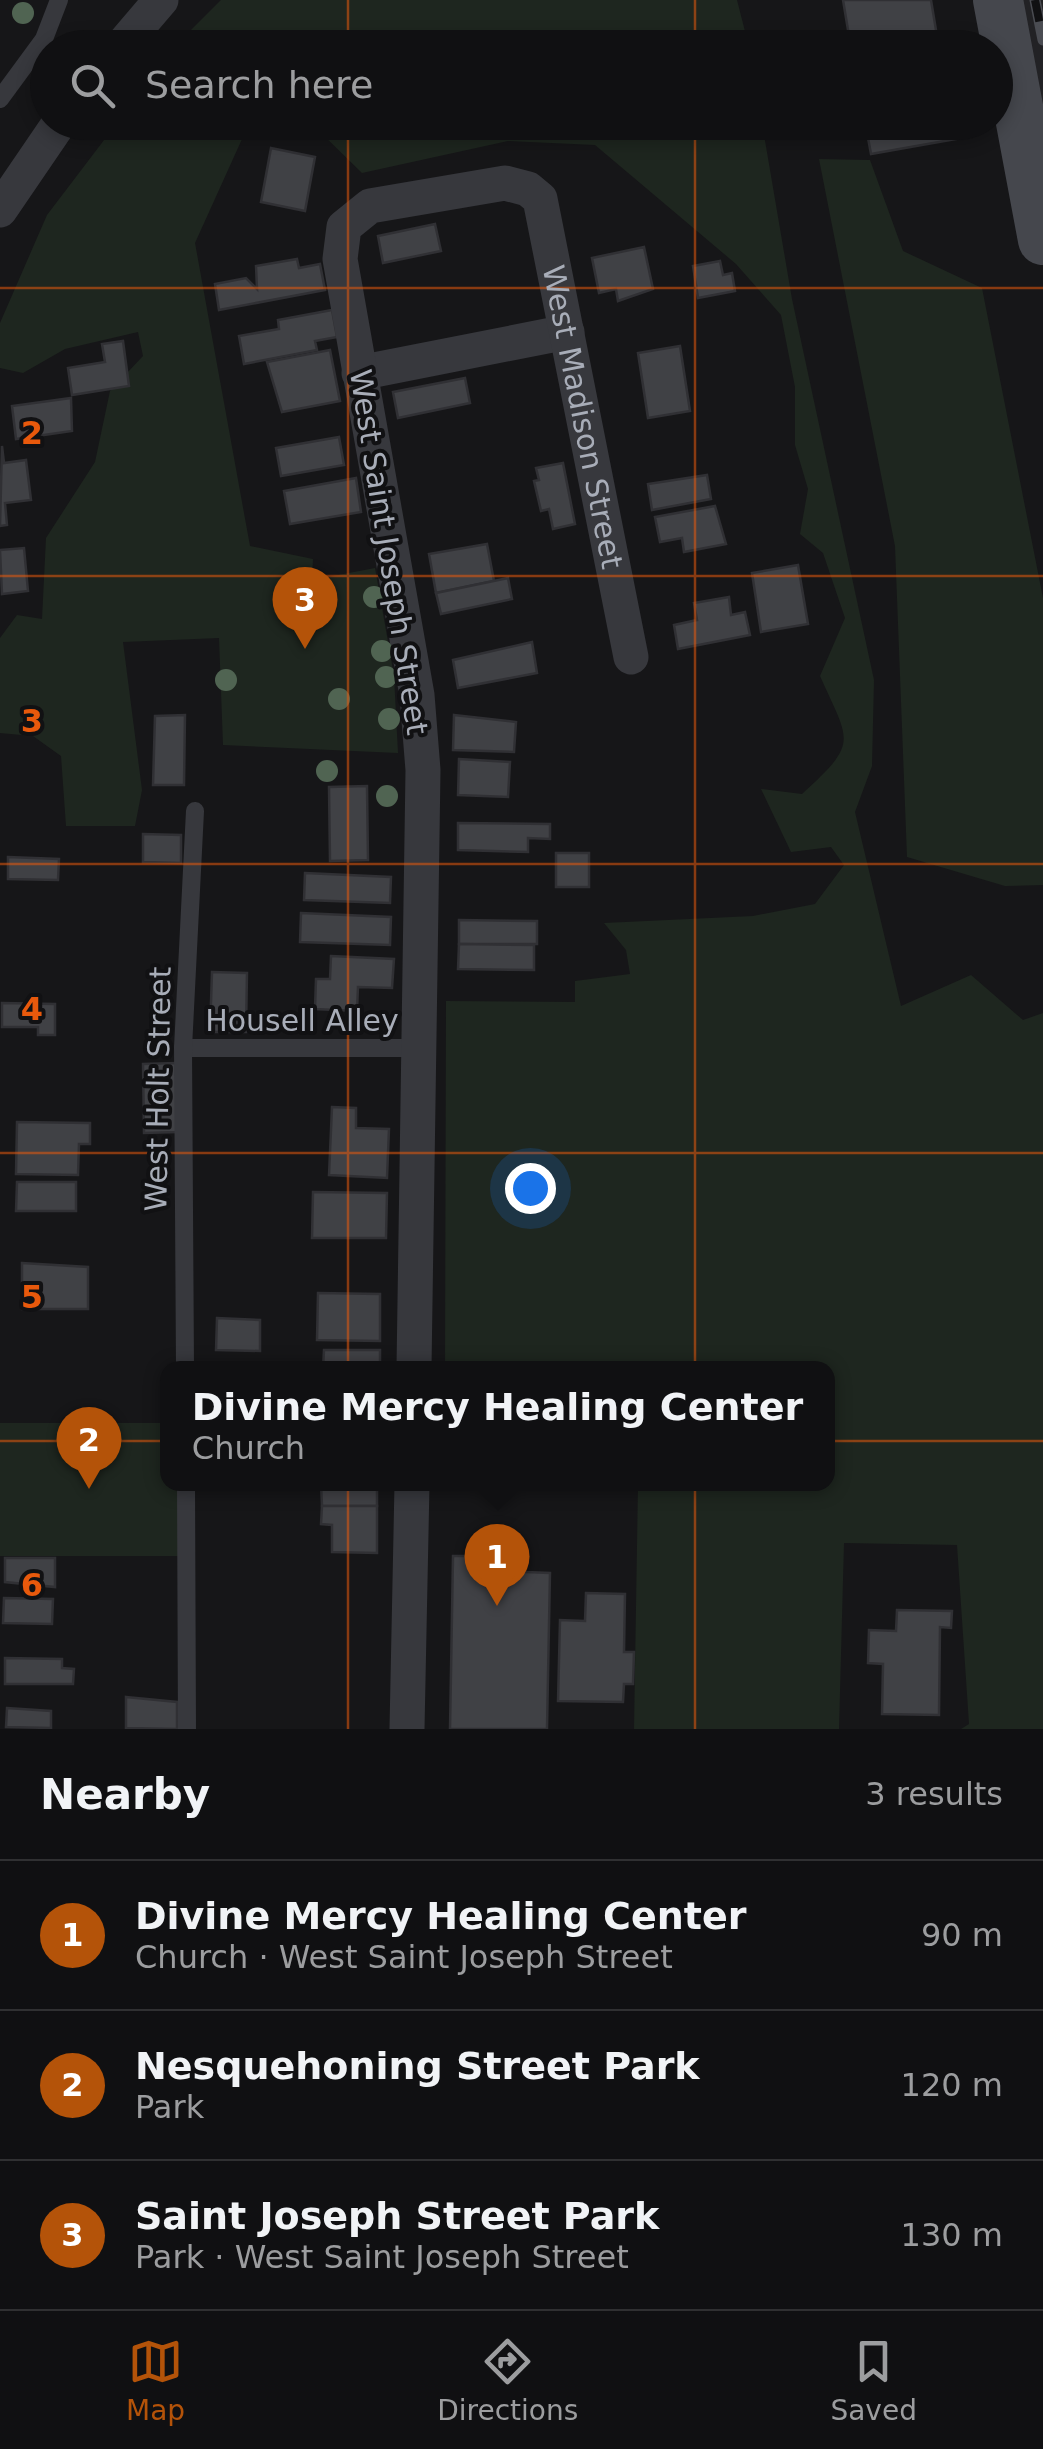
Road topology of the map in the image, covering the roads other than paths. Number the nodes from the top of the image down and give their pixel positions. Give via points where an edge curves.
1 (59, 0) edge
2 (161, 0) edge
3 (998, 0) edge
4 (47, 30) edge
5 (135, 30) edge
6 (1004, 30) edge
7 (30, 58) edge
8 (1013, 80) edge
9 (0, 98) edge
10 (48, 140) edge
11 (523, 187) joint
12 (0, 210) edge
13 (1043, 240) edge
14 (566, 332) junction
15 (360, 374) junction
16 (631, 657) dead end
17 (195, 811) dead end
18 (183, 1048) junction
19 (420, 1048) junction
20 (185, 1361) edge
21 (414, 1361) edge
22 (186, 1491) edge
23 (412, 1491) edge
24 (187, 1729) edge
25 (407, 1729) edge

1 - 4 lane
2 - 5 street
3 - 6 street
7 - 9 lane
8 - 13 street
10 - 12 street
11 - 14 street, West Madison Street via 542,205
11 - 15 street, West Saint Joseph Street via 496,183 378,204 350,218 340,259
14 - 15 street
14 - 16 street, West Madison Street
15 - 19 street, West Saint Joseph Street via 420,718
17 - 18 lane, West Holt Street
18 - 19 lane, Housell Alley
18 - 20 lane, West Holt Street
19 - 21 street, West Saint Joseph Street
22 - 24 lane
23 - 25 street

